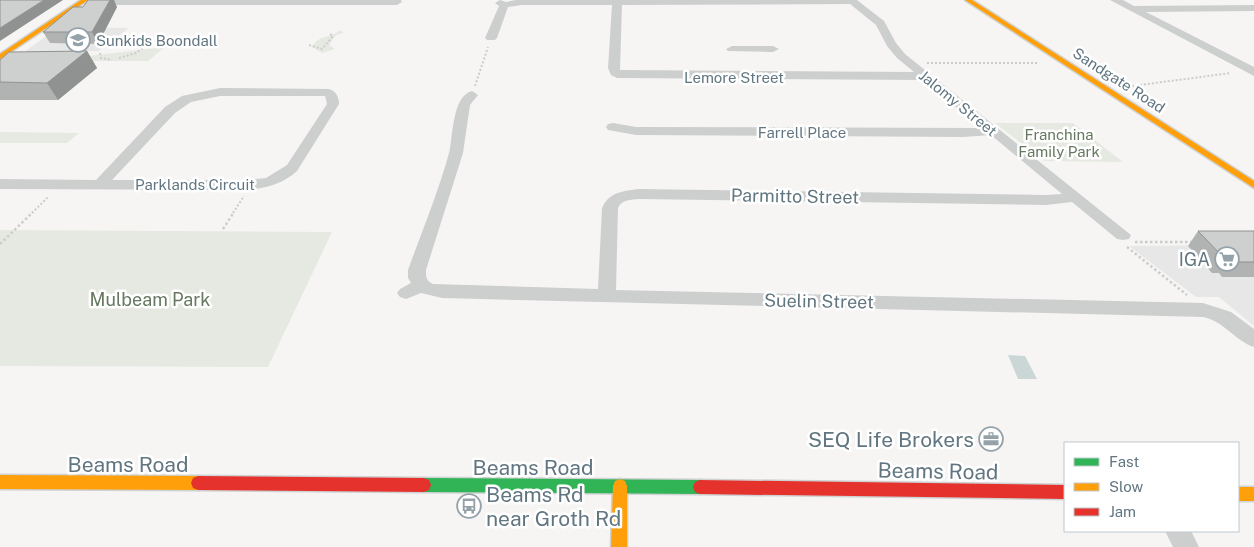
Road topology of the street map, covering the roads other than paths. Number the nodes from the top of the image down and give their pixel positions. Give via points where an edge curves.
1 (852, 0) edge
2 (968, 0) edge
3 (984, 0) edge
4 (1115, 0) edge
5 (83, 1) edge
6 (285, 1) edge
7 (397, 2) dead end
8 (617, 2) junction
9 (1254, 8) edge
10 (1134, 9) junction
11 (492, 38) road end
12 (732, 49) dead end
13 (752, 49) junction
14 (773, 49) dead end
15 (0, 57) edge
16 (1254, 72) edge
17 (925, 76) junction
18 (762, 77) junction
19 (472, 95) road end
20 (1156, 108) dead end
21 (613, 127) dead end
22 (992, 131) junction
23 (0, 184) edge
24 (100, 184) junction
25 (1254, 185) edge
26 (1075, 196) junction
27 (1126, 241) road end
28 (607, 296) junction
29 (1254, 340) edge
30 (0, 482) edge
31 (620, 486) junction
32 (1064, 492) edge
33 (1239, 494) edge
34 (1254, 494) edge
35 (1178, 532) edge
36 (619, 547) edge
37 (1187, 547) edge

1 - 8 street
1 - 17 street, Jalomy Street via 880,23 894,48
2 - 25 main road, Sandgate Road
3 - 20 main road, Sandgate Road
4 - 10 street
5 - 6 street
5 - 15 main road
6 - 7 street
8 - 11 street via 503,4
8 - 18 street, Lemore Street via 614,68 618,74 632,77
9 - 10 street
10 - 16 street
12 - 13 street
13 - 14 street
13 - 18 street
17 - 18 street, Lemore Street
17 - 22 street, Jalomy Street
19 - 28 street, Suelin Street via 464,105 456,153 417,270 414,290
21 - 22 street, Farrell Place via 636,131
22 - 26 street, Jalomy Street
23 - 24 street, Parklands Circuit
24 - 24 street, Parklands Circuit via 271,182 292,168 333,104 333,98 319,92 220,92 187,99 170,110
26 - 27 street, Jalomy Street
26 - 28 street, Parmitto Street via 1046,200 622,196 613,201 610,208
28 - 29 street, Suelin Street via 1210,312 1228,320
30 - 31 main road, Beams Road
31 - 32 main road, Beams Road
31 - 36 main road
33 - 34 main road
35 - 37 street

